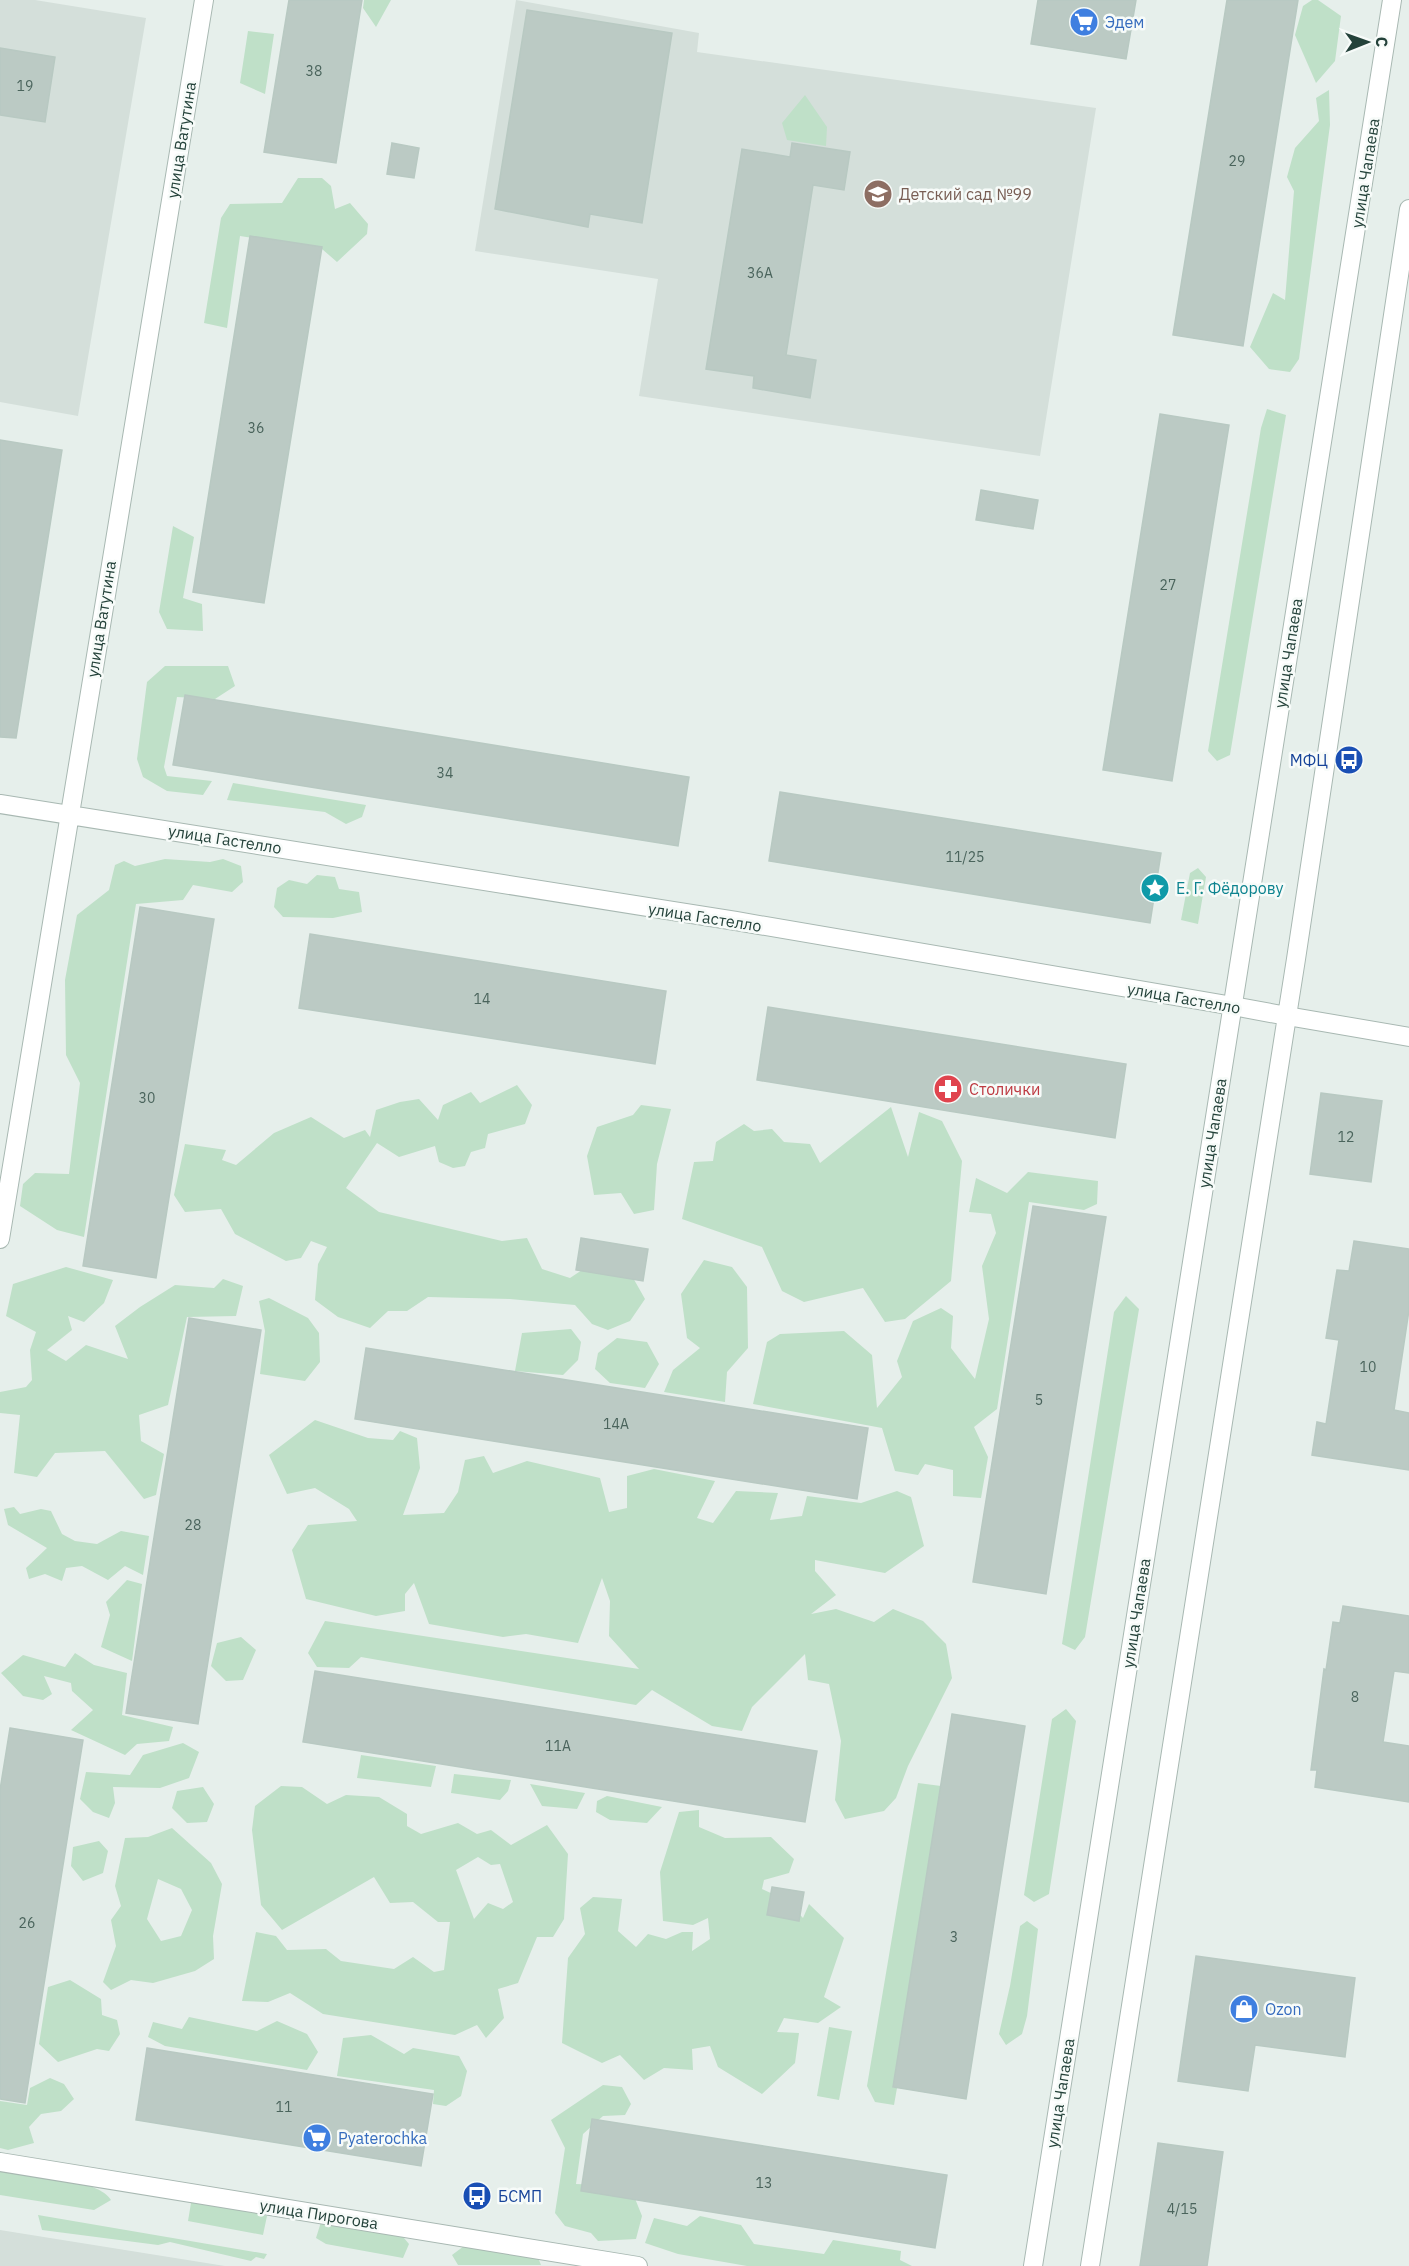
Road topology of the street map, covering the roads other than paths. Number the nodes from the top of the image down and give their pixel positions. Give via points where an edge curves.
1 (204, 0) edge
2 (1392, 0) edge
3 (1409, 208) edge
4 (0, 804) edge
5 (68, 815) junction
6 (1233, 1006) junction
7 (1287, 1016) junction
8 (1409, 1037) edge
9 (0, 1239) edge
10 (0, 2162) edge
11 (638, 2266) edge
12 (1033, 2266) edge
13 (1090, 2266) edge

1 - 5 street, улица Ватутина
2 - 6 street, улица Чапаева
3 - 7 street
4 - 5 street, улица Гастелло
5 - 6 street, улица Гастелло via 736,921
5 - 9 street, улица Ватутина
6 - 7 street, улица Гастелло
6 - 12 street, улица Чапаева
7 - 8 street, улица Гастелло
7 - 13 street
10 - 11 street, улица Пирогова

